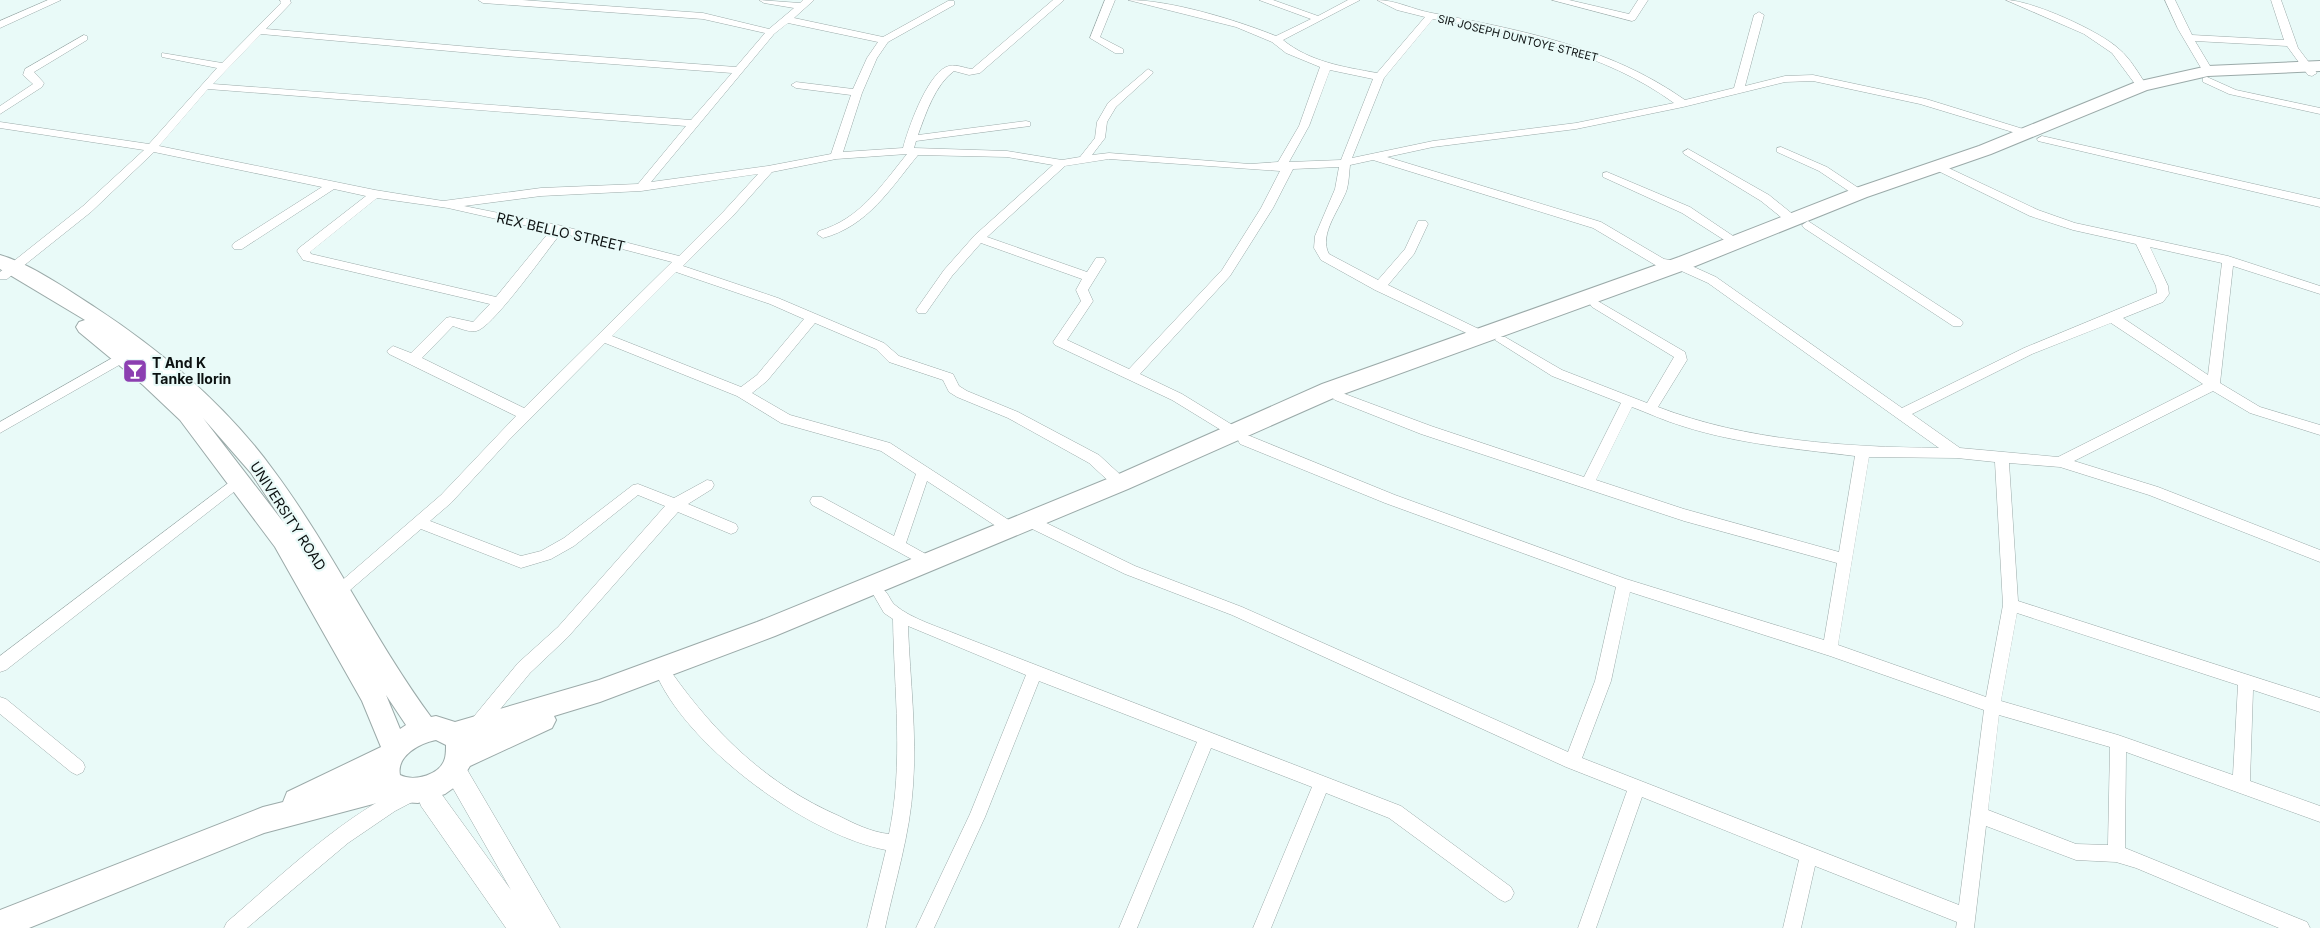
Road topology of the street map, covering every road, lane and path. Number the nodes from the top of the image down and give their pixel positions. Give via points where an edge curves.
1 (56, 0) edge
2 (483, 0) edge
3 (764, 0) edge
4 (939, 0) edge
5 (1059, 0) edge
6 (1110, 0) edge
7 (1133, 0) edge
8 (1264, 0) edge
9 (1355, 0) edge
10 (1382, 0) edge
11 (1557, 0) edge
12 (1643, 0) edge
13 (2011, 0) edge
14 (2170, 0) edge
15 (2276, 0) edge
16 (288, 1) edge
17 (953, 2) edge
18 (805, 3) edge
19 (1759, 15) dead end
20 (1431, 16) junction
21 (785, 19) junction
22 (1320, 19) junction
23 (0, 25) edge
24 (260, 31) junction
25 (771, 32) junction
26 (84, 38) dead end
27 (2188, 38) junction
28 (884, 40) junction
29 (1276, 40) junction
30 (2289, 43) junction
31 (1119, 51) dead end
32 (166, 55) dead end
33 (224, 66) junction
34 (1326, 66) junction
35 (739, 70) junction
36 (2314, 70) edge
37 (1148, 72) dead end
38 (2208, 76) junction
39 (1379, 78) junction
40 (796, 84) dead end
41 (205, 86) junction
42 (2142, 86) junction
43 (1739, 90) junction
44 (857, 93) junction
45 (1683, 104) junction
46 (0, 111) edge
47 (2320, 111) edge
48 (695, 124) junction
49 (1026, 124) dead end
50 (0, 125) edge
51 (2036, 136) junction
52 (910, 139) junction
53 (152, 148) junction
54 (1780, 150) dead end
55 (912, 151) junction
56 (1688, 152) dead end
57 (836, 156) junction
58 (1372, 157) junction
59 (1083, 160) junction
60 (1062, 163) junction
61 (1345, 163) junction
62 (1284, 167) junction
63 (768, 169) junction
64 (1941, 169) junction
65 (1607, 175) dead end
66 (332, 185) junction
67 (641, 187) junction
68 (1860, 193) junction
69 (375, 194) junction
70 (2320, 203) edge
71 (443, 205) junction
72 (1800, 222) junction
73 (1422, 224) dead end
74 (558, 229) junction
75 (823, 234) dead end
76 (979, 238) junction
77 (1736, 242) junction
78 (2141, 242) junction
79 (238, 246) dead end
80 (2228, 260) junction
81 (1100, 261) dead end
82 (676, 264) junction
83 (1684, 268) junction
84 (4, 270) edge
85 (1088, 277) junction
86 (1380, 287) junction
87 (2320, 290) edge
88 (498, 302) junction
89 (1596, 304) junction
90 (922, 310) dead end
91 (813, 317) junction
92 (2112, 317) junction
93 (1957, 323) dead end
94 (1491, 337) junction
95 (605, 338) junction
96 (393, 351) dead end
97 (123, 357) junction
98 (414, 359) junction
99 (1132, 374) junction
100 (2213, 385) junction
101 (742, 393) junction
102 (1335, 394) junction
103 (1628, 401) junction
104 (1650, 409) junction
105 (1903, 413) junction
106 (526, 415) junction
107 (0, 428) edge
108 (2320, 430) edge
109 (1240, 436) junction
110 (1863, 452) junction
111 (1957, 453) junction
112 (2002, 457) junction
113 (2060, 462) junction
114 (924, 471) junction
115 (239, 480) junction
116 (1588, 482) junction
117 (1120, 484) junction
118 (708, 485) dead end
119 (817, 501) dead end
120 (676, 504) junction
121 (420, 523) junction
122 (1026, 526) junction
123 (731, 528) dead end
124 (898, 544) junction
125 (2320, 556) edge
126 (1844, 559) junction
127 (928, 562) junction
128 (1624, 584) junction
129 (337, 593) junction
130 (880, 594) junction
131 (2011, 605) junction
132 (900, 616) junction
133 (1830, 649) junction
134 (1, 662) edge
135 (1035, 672) junction
136 (666, 678) junction
137 (2246, 680) junction
138 (0, 704) edge
139 (2320, 705) edge
140 (1992, 706) junction
141 (425, 730) junction
142 (1207, 739) junction
143 (2118, 742) junction
144 (460, 747) junction
145 (392, 753) junction
146 (1572, 762) junction
147 (77, 767) dead end
148 (1322, 783) junction
149 (1637, 787) junction
150 (2241, 787) junction
151 (411, 789) junction
152 (2320, 814) edge
153 (1979, 815) junction
154 (264, 820) junction
155 (897, 843) junction
156 (2116, 854) junction
157 (1809, 856) junction
158 (1505, 893) dead end
159 (1965, 922) edge
160 (0, 925) edge
161 (233, 928) edge
162 (522, 928) edge
163 (548, 928) edge
164 (876, 928) edge
165 (925, 928) edge
166 (1128, 928) edge
167 (1262, 928) edge
168 (1587, 928) edge
169 (1792, 928) edge
170 (2299, 928) edge

1 - 23 street
2 - 25 street via 703,16
3 - 18 street
4 - 17 street
5 - 52 street via 976,70 971,73 955,68 946,72 926,101
6 - 31 street via 1095,38
7 - 29 street via 1239,25
8 - 22 street
9 - 22 street
10 - 20 street
11 - 12 street via 1632,18
13 - 42 street via 2087,32 2116,51
14 - 27 street
15 - 30 street
16 - 24 street
17 - 28 street
18 - 21 street
19 - 43 street
20 - 39 street
20 - 45 street, SIR JOSEPH DUNTOYE STREET via 1585,52 1616,64 1672,94
21 - 25 street
21 - 28 street
22 - 29 street
24 - 33 street
24 - 35 street
25 - 35 street
26 - 46 street via 29,70 28,75 38,85
27 - 30 street
27 - 38 street
28 - 44 street via 872,58
29 - 34 street via 1290,51
30 - 36 street
32 - 33 street
33 - 41 street
34 - 39 street
34 - 62 street via 1304,126
35 - 48 street
36 - 38 main road
37 - 59 street via 1112,104 1102,122 1100,138
38 - 42 main road
38 - 47 street via 2233,92
38 - 51 main road
39 - 61 street
40 - 44 street
41 - 48 street
41 - 53 street
42 - 51 main road
43 - 45 street
43 - 51 street via 1785,79 1813,78 1922,101
44 - 57 street
45 - 58 street via 1576,126 1433,144
48 - 67 street
49 - 52 street
50 - 53 street
51 - 64 main road
51 - 70 street
52 - 55 street
53 - 66 street
53 - 84 street via 87,209
54 - 68 street via 1823,169
55 - 57 street
55 - 60 street via 1007,154
55 - 75 street via 871,205 850,224
56 - 72 street
57 - 63 street
58 - 61 street
58 - 83 street via 1597,225 1660,263
59 - 60 street
59 - 62 street via 1109,156 1250,168
60 - 76 street
61 - 62 street
61 - 86 street via 1341,189 1321,236 1320,248 1325,257
62 - 99 street via 1267,208 1226,273
63 - 67 street
63 - 82 street via 728,214
64 - 68 main road
64 - 72 main road
64 - 78 street via 2034,213
65 - 77 street via 1686,210
66 - 69 street
66 - 79 street
67 - 71 street via 541,192
68 - 72 main road
69 - 71 street
69 - 88 street via 303,251 307,257
71 - 74 street, REX BELLO STREET
72 - 77 main road
72 - 83 main road
72 - 93 street
73 - 86 street via 1410,250
74 - 82 street, REX BELLO STREET
74 - 88 street
76 - 85 street
76 - 90 street via 948,273
77 - 83 main road
78 - 80 street
78 - 92 street via 2163,294 2159,299
80 - 87 street
80 - 100 street
81 - 85 street
82 - 91 street, REX BELLO STREET
82 - 95 street
83 - 89 main road
83 - 94 main road
83 - 105 street via 1712,280
84 - 97 main road, UNIVERSITY ROAD via 70,315
84 - 129 main road, UNIVERSITY ROAD via 83,308 143,351 204,405 260,467
85 - 99 street via 1082,290 1087,301 1059,342
86 - 94 street
88 - 98 street via 476,327 450,321
89 - 94 main road
89 - 104 street via 1680,354 1681,360
91 - 101 street via 774,365
91 - 117 street, REX BELLO STREET via 880,346 894,359 948,377 954,389 962,394 1013,415 1094,458
92 - 100 street
92 - 105 street via 2028,351
94 - 102 main road
94 - 103 street via 1558,373
95 - 101 street
95 - 106 street
96 - 98 street
97 - 107 street
97 - 115 main road, UNIVERSITY ROAD via 188,414
98 - 106 street
99 - 109 street via 1178,397
100 - 108 street via 2255,410
100 - 113 street
101 - 114 street via 786,419 885,447
102 - 109 main road
102 - 116 street via 1426,430
103 - 104 street
103 - 116 street
104 - 110 street via 1684,422 1726,432
105 - 111 street
106 - 121 street
109 - 117 main road
109 - 122 main road
109 - 128 street via 1390,499
110 - 111 street
110 - 126 street
111 - 112 street
112 - 113 street
112 - 131 street
113 - 125 street via 2153,491
114 - 122 street
114 - 124 street
115 - 134 street
115 - 145 main road, UNIVERSITY ROAD via 283,540 373,696
116 - 126 street via 1684,515
117 - 122 main road
118 - 120 street
119 - 124 street
120 - 121 street via 638,489 551,552 536,560 522,562
120 - 123 street
120 - 144 street via 562,632 524,668
121 - 129 street
122 - 127 main road
122 - 130 main road
122 - 146 street via 1237,611
124 - 127 street
126 - 133 street
127 - 144 main road via 766,629
128 - 133 street
128 - 146 street via 1603,681
129 - 141 main road, UNIVERSITY ROAD via 391,685
130 - 132 street via 888,609
130 - 136 main road via 770,640
131 - 137 street
131 - 140 street
132 - 135 street
132 - 155 street via 901,672 908,730 905,788
133 - 140 street
135 - 142 street
135 - 165 street via 977,817
136 - 144 main road
136 - 155 street via 683,704 717,743 759,781 814,815 883,843
137 - 139 street
137 - 150 street
138 - 147 street
140 - 143 street
140 - 153 street
141 - 144 main road via 441,729
141 - 145 main road via 413,734
142 - 148 street
142 - 166 street
143 - 150 street
143 - 156 street
144 - 151 main road via 442,781
144 - 163 street
145 - 151 main road via 386,768 387,778
145 - 154 main road
146 - 149 street
148 - 158 street via 1395,812
148 - 167 street
149 - 157 street
149 - 168 street
150 - 152 street
151 - 154 main road
151 - 161 street via 350,832
151 - 162 street via 430,798
153 - 156 street via 2082,853
153 - 159 street
154 - 160 main road
155 - 164 street
156 - 170 street
157 - 159 street
157 - 169 street

